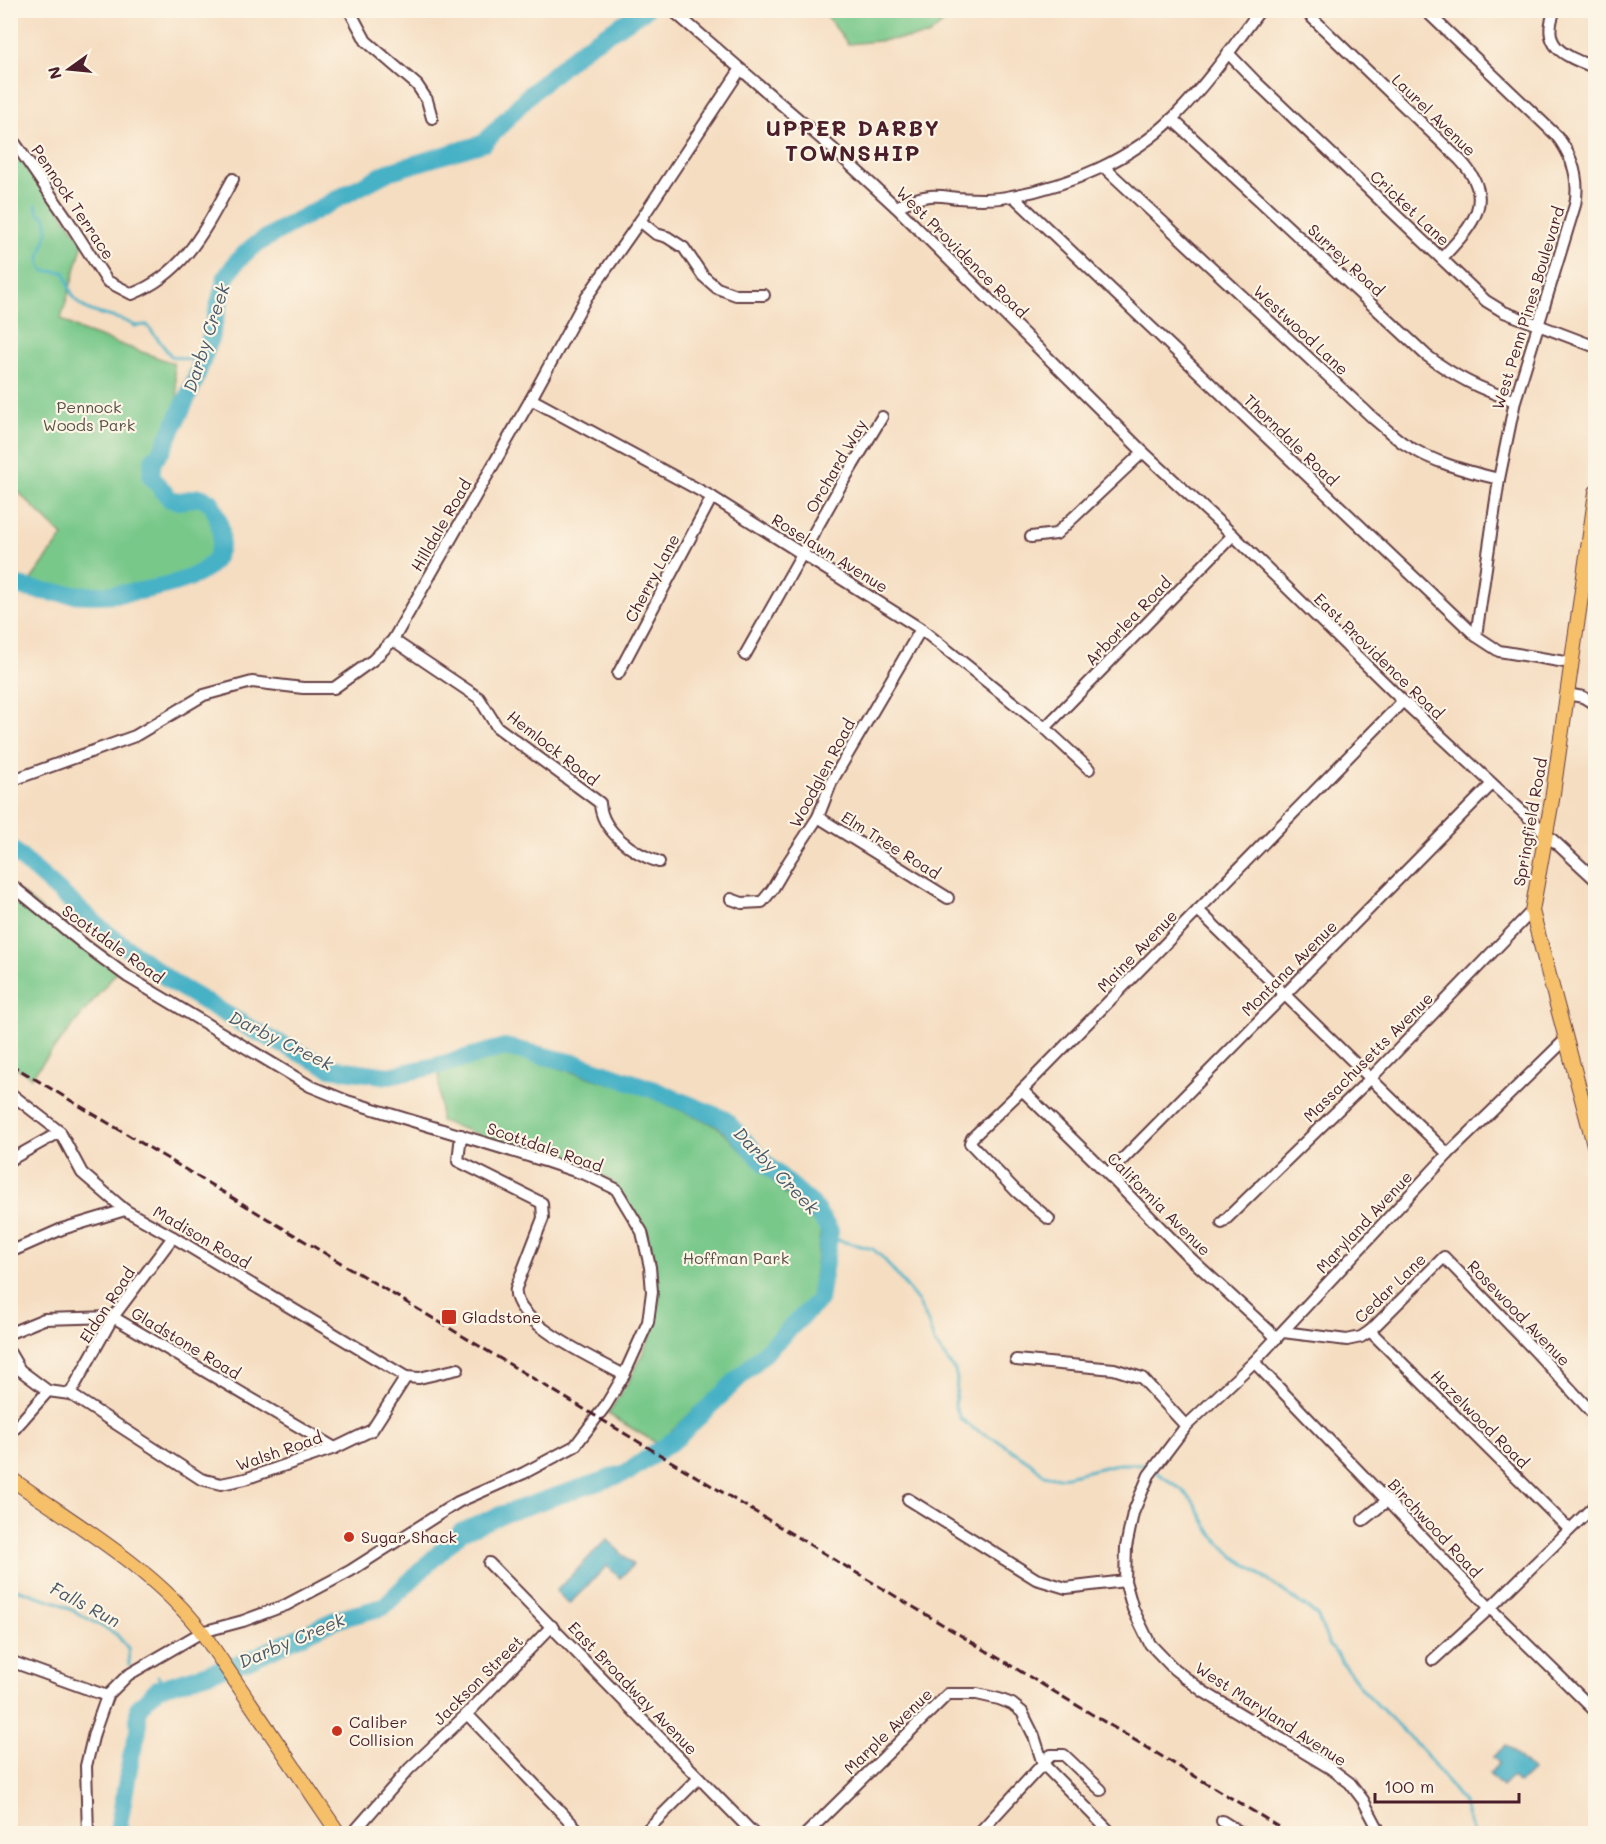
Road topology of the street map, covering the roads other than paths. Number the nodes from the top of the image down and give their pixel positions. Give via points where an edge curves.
1 (352, 10) edge
2 (672, 10) edge
3 (1260, 10) edge
4 (1304, 10) edge
5 (1425, 10) edge
6 (1555, 10) edge
7 (1228, 53) junction
8 (1596, 68) edge
9 (740, 70) junction
10 (432, 118) dead end
11 (1172, 119) junction
12 (10, 136) edge
13 (1104, 167) junction
14 (233, 179) dead end
15 (1012, 196) junction
16 (896, 207) junction
17 (640, 221) junction
18 (1442, 258) junction
19 (764, 295) dead end
20 (1538, 325) junction
21 (1596, 346) edge
22 (531, 399) junction
23 (1515, 401) junction
24 (882, 417) dead end
25 (1143, 452) junction
26 (1498, 479) junction
27 (1596, 492) edge
28 (712, 497) junction
29 (1593, 530) edge
30 (1233, 535) junction
31 (1031, 537) dead end
32 (803, 554) junction
33 (921, 629) junction
34 (1476, 636) junction
35 (393, 640) junction
36 (745, 655) dead end
37 (1571, 663) junction
38 (618, 674) dead end
39 (1567, 693) junction
40 (1403, 701) junction
41 (1596, 705) edge
42 (1045, 728) junction
43 (1089, 769) dead end
44 (10, 781) edge
45 (1492, 784) junction
46 (818, 817) junction
47 (1546, 834) junction
48 (659, 862) dead end
49 (1596, 880) edge
50 (10, 884) edge
51 (948, 898) dead end
52 (731, 899) dead end
53 (1198, 910) junction
54 (1532, 911) junction
55 (1285, 993) junction
56 (1566, 1039) junction
57 (1371, 1078) junction
58 (1022, 1090) junction
59 (10, 1093) edge
60 (60, 1132) junction
61 (461, 1135) junction
62 (1596, 1152) edge
63 (1448, 1154) junction
64 (10, 1161) edge
65 (1108, 1174) junction
66 (125, 1210) junction
67 (1049, 1219) dead end
68 (1222, 1223) dead end
69 (173, 1237) junction
70 (10, 1252) edge
71 (1444, 1257) joint
72 (113, 1317) junction
73 (1370, 1331) junction
74 (11, 1335) edge
75 (1280, 1335) junction
76 (10, 1353) edge
77 (1016, 1360) dead end
78 (1254, 1362) junction
79 (458, 1369) dead end
80 (624, 1375) junction
81 (406, 1377) junction
82 (48, 1391) junction
83 (70, 1394) junction
84 (1596, 1417) edge
85 (1186, 1426) junction
86 (10, 1434) edge
87 (335, 1448) junction
88 (10, 1478) edge
89 (908, 1499) dead end
90 (1388, 1500) junction
91 (1596, 1504) edge
92 (1363, 1520) dead end
93 (1569, 1529) junction
94 (489, 1563) dead end
95 (1125, 1581) junction
96 (1490, 1608) junction
97 (552, 1626) junction
98 (206, 1638) junction
99 (1432, 1660) dead end
100 (10, 1661) edge
101 (107, 1696) junction
102 (1596, 1712) edge
103 (466, 1714) junction
104 (1043, 1764) junction
105 (699, 1778) junction
106 (1101, 1791) dead end
107 (1222, 1821) dead end
108 (88, 1833) edge
109 (339, 1833) edge
110 (352, 1833) edge
111 (582, 1833) edge
112 (644, 1833) edge
113 (754, 1833) edge
114 (806, 1833) edge
115 (978, 1833) edge
116 (1112, 1833) edge
117 (1243, 1833) edge
118 (1381, 1833) edge

1 - 10 street via 366,41 417,85
2 - 9 street, West Providence Road
3 - 7 street
4 - 18 street, Laurel Avenue via 1472,174 1478,199 1474,222
5 - 20 street, West Penn Pines Boulevard via 1557,136 1573,164 1577,183 1575,205
6 - 8 street via 1550,29 1554,45 1565,55
7 - 11 street
7 - 18 street, Cricket Lane
9 - 16 street, West Providence Road
9 - 17 street, Hilldale Road
11 - 13 street
11 - 23 street, Surrey Road via 1426,355 1476,387
12 - 14 street, Pennock Terrace via 107,281 132,294 150,287 183,260 199,240
13 - 15 street
13 - 26 street, Westwood Lane via 1402,442 1434,460
15 - 16 street via 931,196
15 - 34 street, Thorndale Road
16 - 25 street, West Providence Road
17 - 19 street via 684,248 703,276 717,288 736,295
17 - 22 street, Hilldale Road via 586,298
18 - 20 street, Cricket Lane via 1495,308
20 - 21 street, Cricket Lane
20 - 23 street, West Penn Pines Boulevard
22 - 28 street, Roselawn Avenue
22 - 35 street, Hilldale Road
23 - 26 street, West Penn Pines Boulevard
24 - 32 street, Orchard Way
25 - 30 street, East Providence Road
25 - 31 street via 1056,534
26 - 34 street, West Penn Pines Boulevard
27 - 29 main road, Springfield Road
28 - 32 street, Roselawn Avenue
28 - 38 street, Cherry Lane
29 - 37 main road, Springfield Road
30 - 40 street, East Providence Road
30 - 42 street, Arborlea Road
32 - 33 street, Roselawn Avenue
32 - 36 street, Orchard Way
33 - 42 street, Roselawn Avenue
33 - 46 street, Woodglen Road via 832,781
34 - 37 street, Thorndale Road via 1500,651
35 - 44 street, Hilldale Road via 374,660 334,688 252,682 204,695 135,736
35 - 48 street, Hemlock Road via 479,698 497,727 600,803 600,814 616,836
37 - 39 main road, Springfield Road
39 - 41 street
39 - 47 main road, Springfield Road
40 - 45 street, East Providence Road
40 - 53 street, Maine Avenue
42 - 43 street, Roselawn Avenue
45 - 47 street, East Providence Road
45 - 55 street, Montana Avenue
46 - 51 street, Elm Tree Road
46 - 52 street, Woodglen Road via 762,902
47 - 49 street, East Providence Road
47 - 54 main road, Springfield Road
50 - 61 street, Scottdale Road via 128,977 310,1086
53 - 55 street
53 - 58 street, Maine Avenue
54 - 56 main road, Springfield Road
54 - 57 street, Massachusetts Avenue
55 - 57 street
55 - 65 street, Montana Avenue
56 - 62 main road, Springfield Road
56 - 63 street, Maryland Avenue
57 - 63 street
57 - 68 street, Massachusetts Avenue
58 - 65 street, California Avenue
58 - 67 street, Maine Avenue via 970,1143
59 - 60 street, Madison Road
60 - 64 street
60 - 66 street, Madison Road via 82,1173
61 - 80 street via 458,1161 543,1203 543,1218 515,1294 522,1308 567,1346
61 - 80 street, Scottdale Road via 578,1172 616,1189 642,1232 650,1267 648,1322
63 - 75 street, Maryland Avenue
65 - 75 street, California Avenue via 1188,1256
66 - 69 street, Madison Road
66 - 70 street via 62,1229
69 - 72 street, Eldon Road
69 - 81 street, Madison Road
71 - 73 street, Cedar Lane
71 - 84 street, Rosewood Avenue
72 - 74 street, Gladstone Road via 44,1319
72 - 83 street, Eldon Road
72 - 87 street, Gladstone Road
73 - 75 street, Cedar Lane via 1347,1340
73 - 93 street, Hazelwood Road
75 - 78 street, Maryland Avenue
76 - 82 street, Walsh Road via 20,1370
77 - 85 street via 1114,1369 1142,1378
78 - 85 street, Maryland Avenue
78 - 90 street, Birchwood Road
79 - 81 street
80 - 98 street, Scottdale Road via 575,1446 458,1502 350,1571 286,1605
81 - 87 street, Walsh Road via 372,1430
82 - 83 street, Walsh Road
82 - 86 street
83 - 87 street, Walsh Road via 201,1479 222,1484
85 - 95 street, West Maryland Avenue via 1149,1475 1133,1513
88 - 98 main road via 143,1572 185,1609
89 - 95 street via 1036,1579 1066,1588
90 - 92 street
90 - 96 street, Birchwood Road
91 - 93 street
93 - 96 street
94 - 97 street, East Broadway Avenue
95 - 118 street, West Maryland Avenue via 1133,1610 1150,1644 1174,1669 1350,1783
96 - 99 street
96 - 102 street, Birchwood Road
97 - 103 street, Jackson Street
97 - 105 street, East Broadway Avenue
98 - 101 street, Scottdale Road via 128,1675
98 - 109 main road
100 - 101 street
101 - 108 street via 87,1766
103 - 110 street, Jackson Street via 409,1769
103 - 111 street
104 - 106 street via 1051,1755 1064,1755
104 - 114 street, Marple Avenue via 1034,1736 1022,1713 1012,1704 977,1694 948,1694
104 - 115 street
104 - 116 street
105 - 112 street
105 - 113 street, East Broadway Avenue
107 - 117 street

